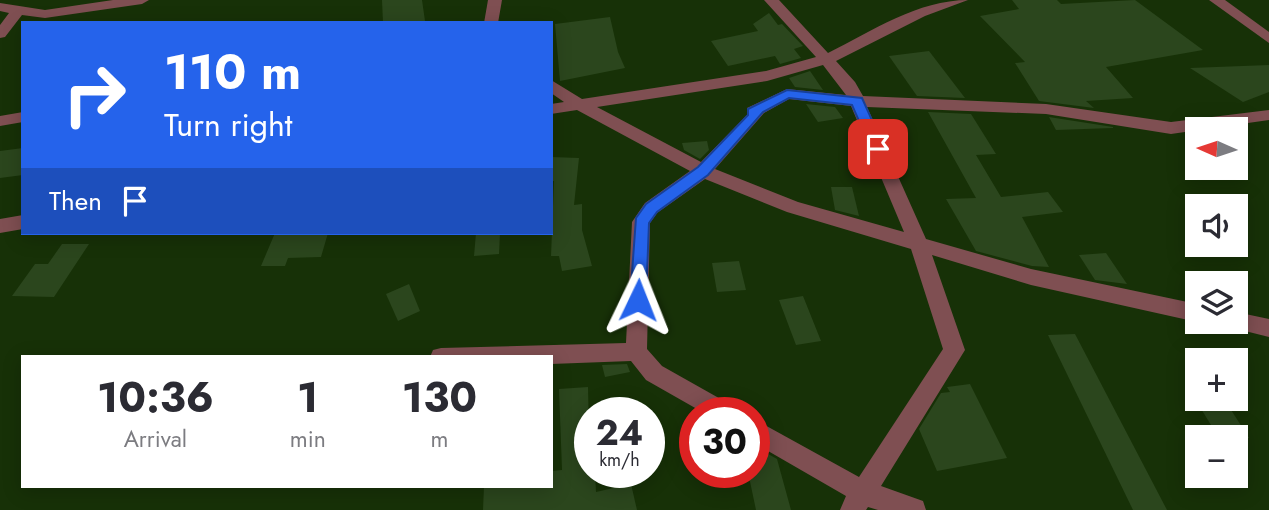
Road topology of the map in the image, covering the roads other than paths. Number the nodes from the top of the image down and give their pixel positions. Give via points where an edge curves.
1 (142, 0) edge
2 (495, 0) edge
3 (771, 0) edge
4 (924, 0) edge
5 (961, 0) edge
6 (1216, 0) edge
7 (943, 6) junction
8 (0, 7) edge
9 (18, 11) junction
10 (491, 21) edge
11 (0, 34) edge
12 (1269, 40) edge
13 (828, 59) junction
14 (553, 86) edge
15 (858, 101) junction
16 (579, 104) junction
17 (553, 109) edge
18 (1269, 115) edge
19 (21, 117) edge
20 (0, 121) edge
21 (703, 171) junction
22 (21, 222) edge
23 (0, 226) edge
24 (919, 245) junction
25 (1185, 310) edge
26 (1248, 324) edge
27 (1269, 328) edge
28 (636, 352) junction
29 (519, 355) edge
30 (696, 397) edge
31 (770, 441) edge
32 (858, 501) edge
33 (914, 510) edge

1 - 9 street via 45,14
2 - 10 street
3 - 13 street
4 - 7 street
5 - 7 street
6 - 12 street
7 - 13 street
8 - 9 street
9 - 11 street
13 - 15 street
13 - 16 street via 767,76
14 - 16 street
15 - 18 street via 1046,109 1171,128
15 - 21 street via 787,94 753,112 757,114
15 - 24 street
16 - 17 street
16 - 21 street
19 - 20 street
21 - 24 street via 793,207
21 - 28 street via 651,208 641,222
22 - 23 street
24 - 25 street via 1031,277
24 - 32 street via 954,350
26 - 27 street
28 - 29 street
28 - 30 street via 654,373
31 - 32 street
32 - 33 street

